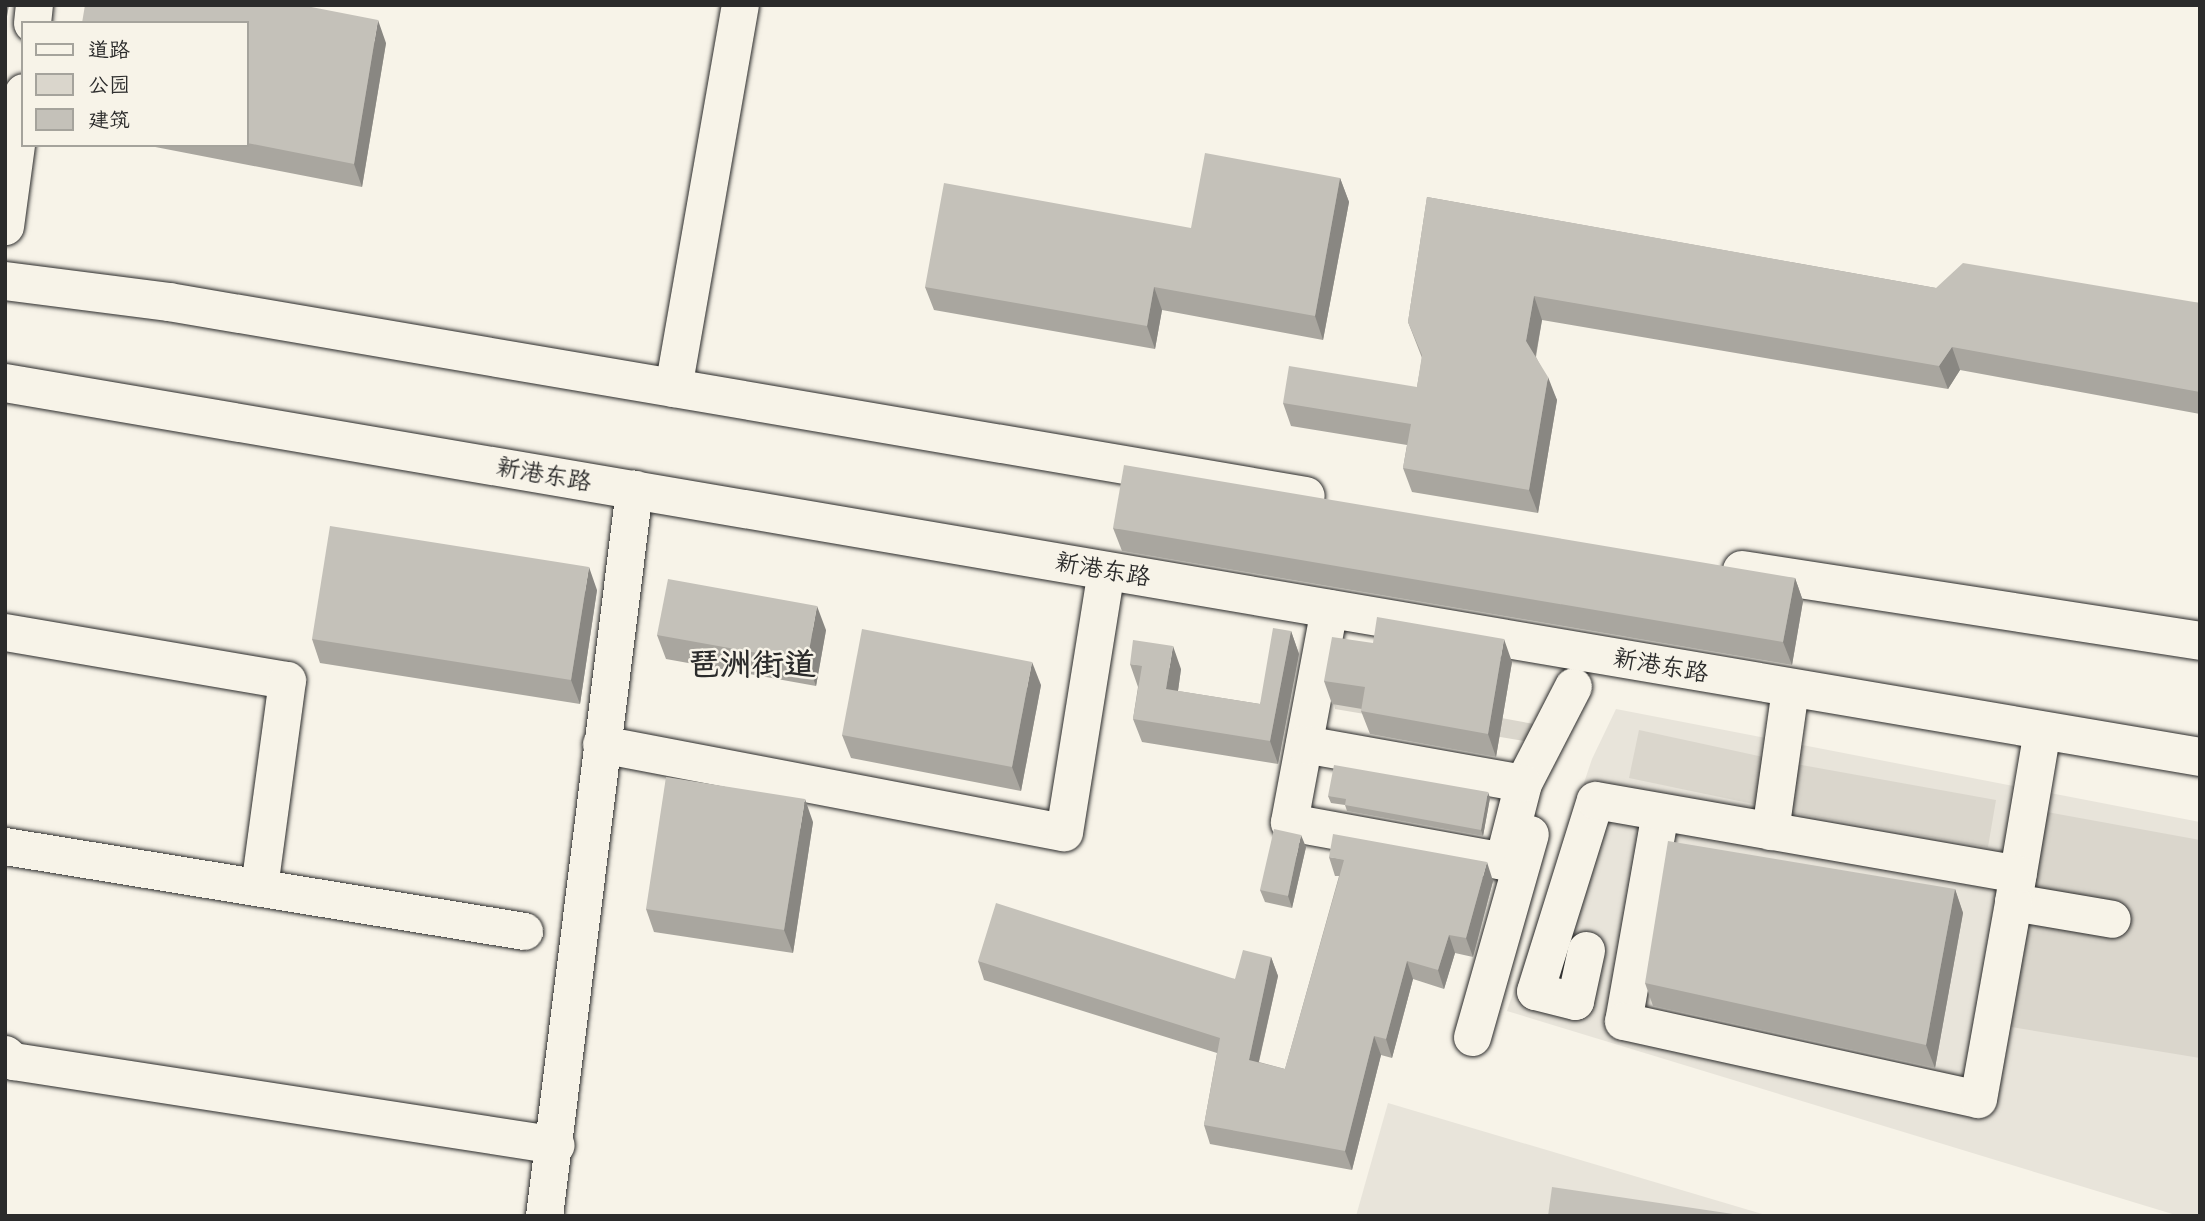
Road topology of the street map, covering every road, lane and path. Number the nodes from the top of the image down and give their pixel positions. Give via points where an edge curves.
1 (740, 5) edge
2 (21, 105) edge
3 (5, 226) edge
4 (5, 281) edge
5 (5, 383) edge
6 (673, 388) junction
7 (634, 489) junction
8 (1345, 502) edge
9 (1709, 565) edge
10 (1106, 570) junction
11 (1329, 608) junction
12 (5, 632) edge
13 (2200, 641) edge
14 (1577, 669) junction
15 (1790, 688) junction
16 (2042, 730) junction
17 (601, 744) junction
18 (1304, 744) junction
19 (2200, 757) edge
20 (1523, 783) junction
21 (1660, 812) junction
22 (1770, 831) junction
23 (5, 846) edge
24 (259, 887) junction
25 (2015, 888) junction
26 (2112, 919) dead end
27 (524, 930) dead end
28 (1586, 950) dead end
29 (1472, 1037) dead end
30 (8, 1058) edge
31 (556, 1145) junction
32 (544, 1216) edge

1 - 6 street
2 - 3 street
4 - 6 main road via 146,298
5 - 7 main road, 新港东路
6 - 8 main road
7 - 10 main road, 新港东路
7 - 17 street
9 - 13 main road
10 - 11 main road, 新港东路
10 - 17 street via 1064,832
11 - 14 main road, 新港东路
11 - 18 street
12 - 24 street via 287,680
14 - 15 main road, 新港东路
14 - 20 street
14 - 29 street
15 - 16 main road, 新港东路
15 - 22 street
16 - 19 main road, 新港东路
16 - 25 street
17 - 31 street
18 - 20 street
18 - 20 street via 1289,822 1503,861
21 - 22 street
21 - 25 street via 1623,1021 1978,1099
21 - 28 street via 1595,800 1535,991 1574,1002
22 - 25 street
23 - 24 street
24 - 27 street
25 - 26 street
30 - 31 street
31 - 32 street

